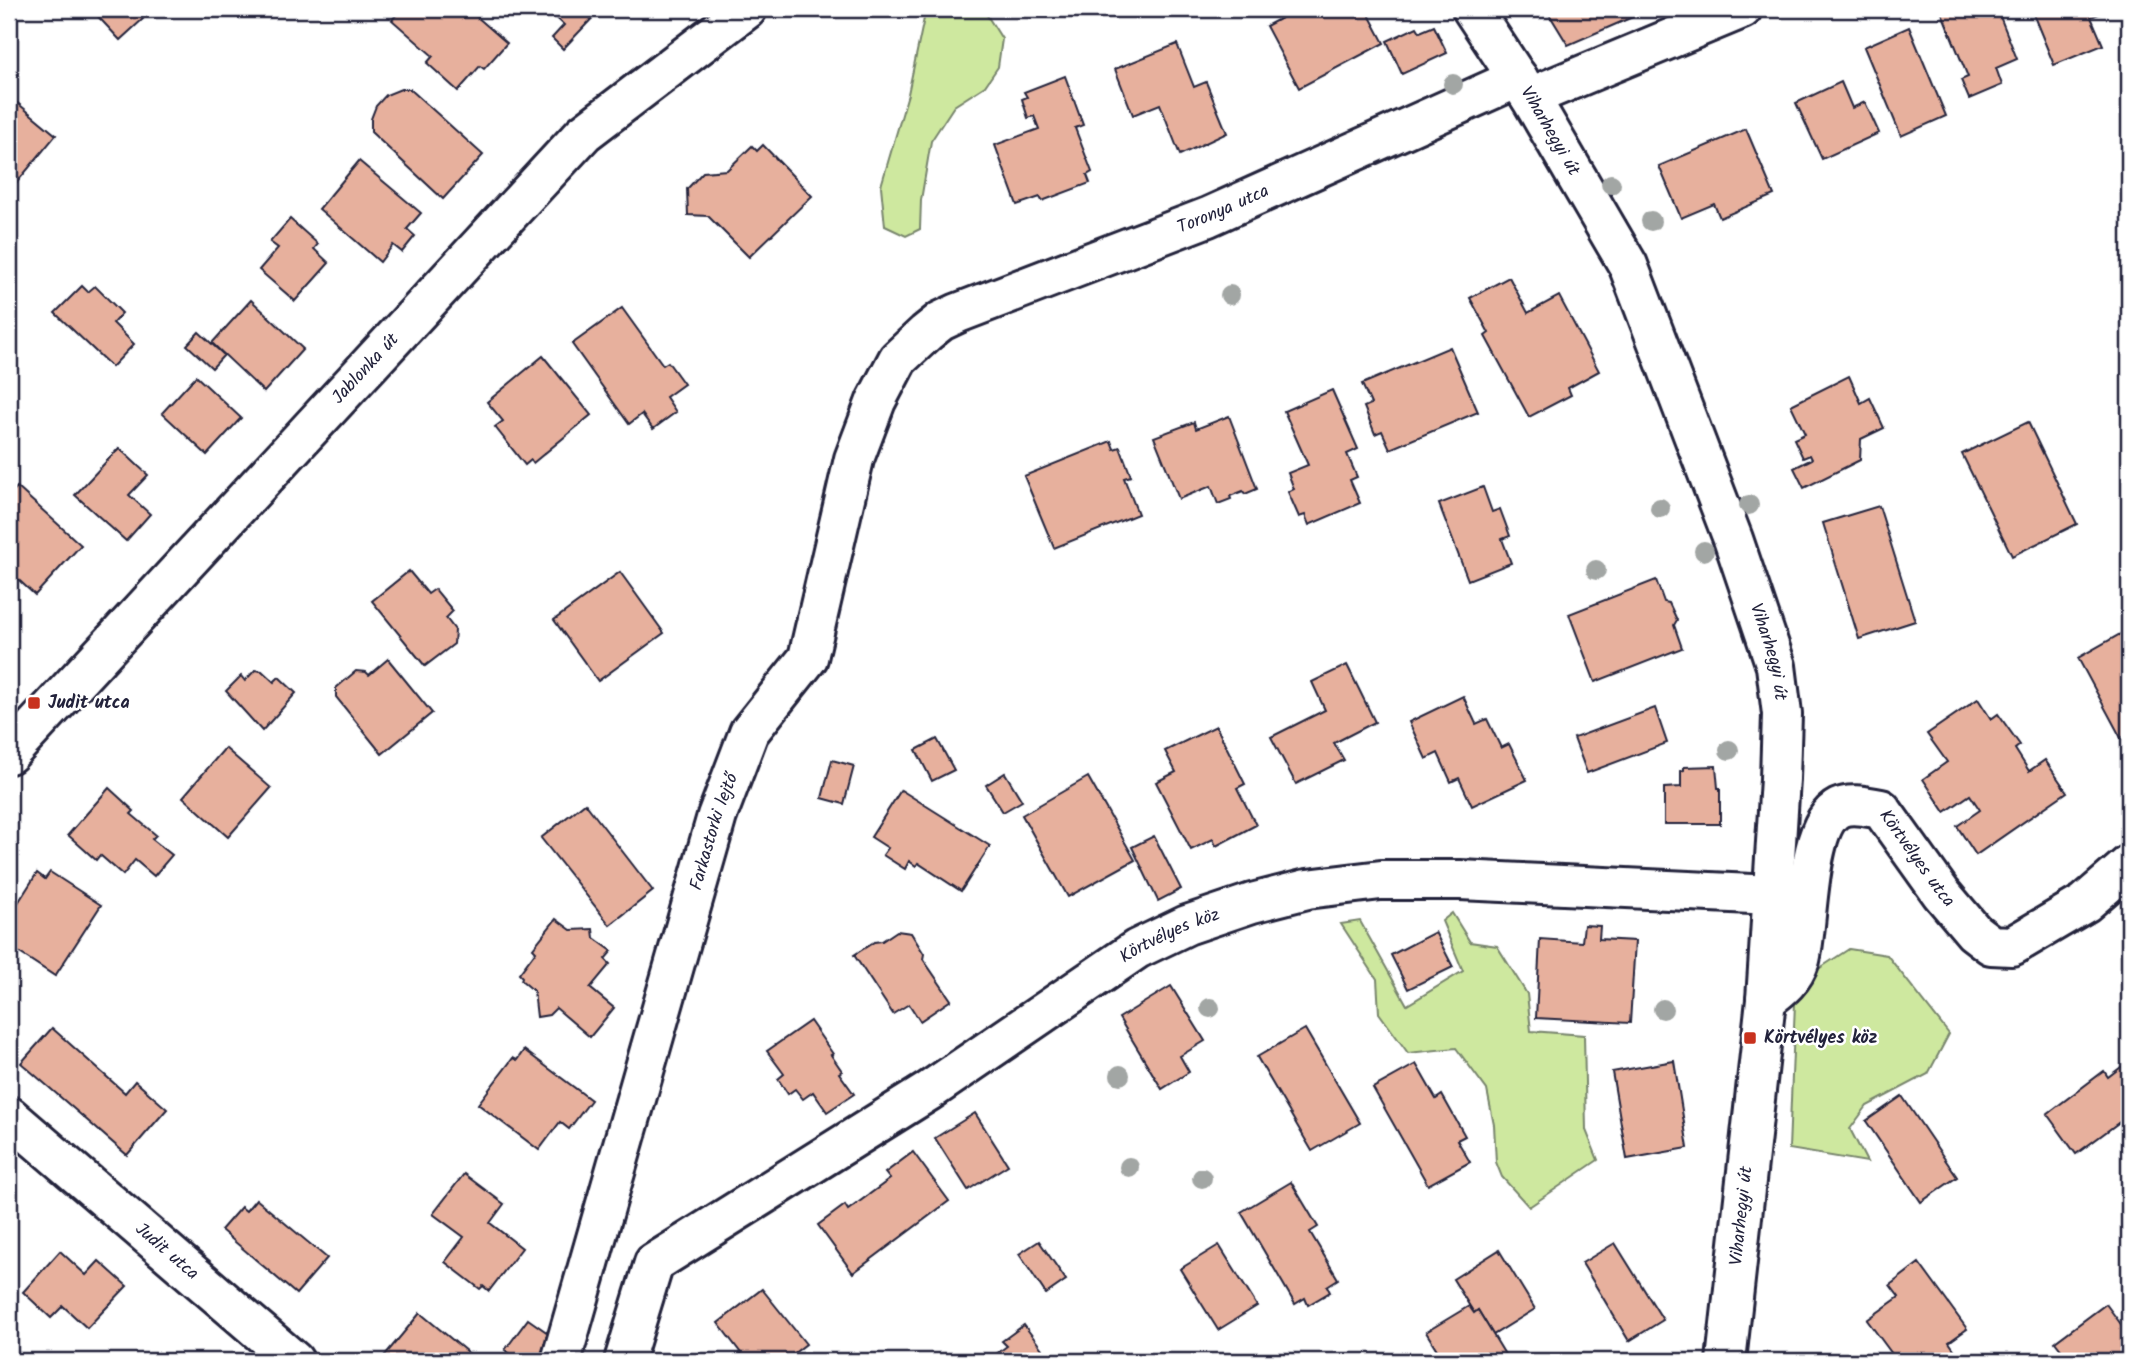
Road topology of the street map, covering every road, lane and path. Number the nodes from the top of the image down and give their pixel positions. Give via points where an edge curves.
1 (747, 9) edge
2 (1472, 9) edge
3 (1742, 9) edge
4 (1524, 88) junction
5 (926, 333) joint
6 (9, 754) edge
7 (2129, 865) edge
8 (1773, 895) junction
9 (1766, 1000) junction
10 (9, 1116) edge
11 (294, 1361) edge
12 (561, 1361) edge
13 (624, 1361) edge
14 (1726, 1361) edge

1 - 6 street, Jablonka út via 584,133
2 - 4 street, Viharhegyi út
3 - 4 street, Toronya utca
4 - 5 street, Toronya utca via 958,313
4 - 8 street, Viharhegyi út via 1628,265 1733,539 1776,666 1782,714
5 - 12 street, Farkastorki lejtő via 898,359 876,401 855,459 808,658 749,732 717,816
7 - 9 street, Körtvélyes utca via 2085,903 2012,947 1991,945 1941,892 1881,809 1839,808 1826,820 1816,840 1799,962 1786,987
8 - 9 street, Viharhegyi út
8 - 13 street, Körtvélyes köz via 1381,880 1307,889 1187,925 1137,949 929,1091 654,1263
9 - 14 street, Viharhegyi út
10 - 11 street, Judit utca

